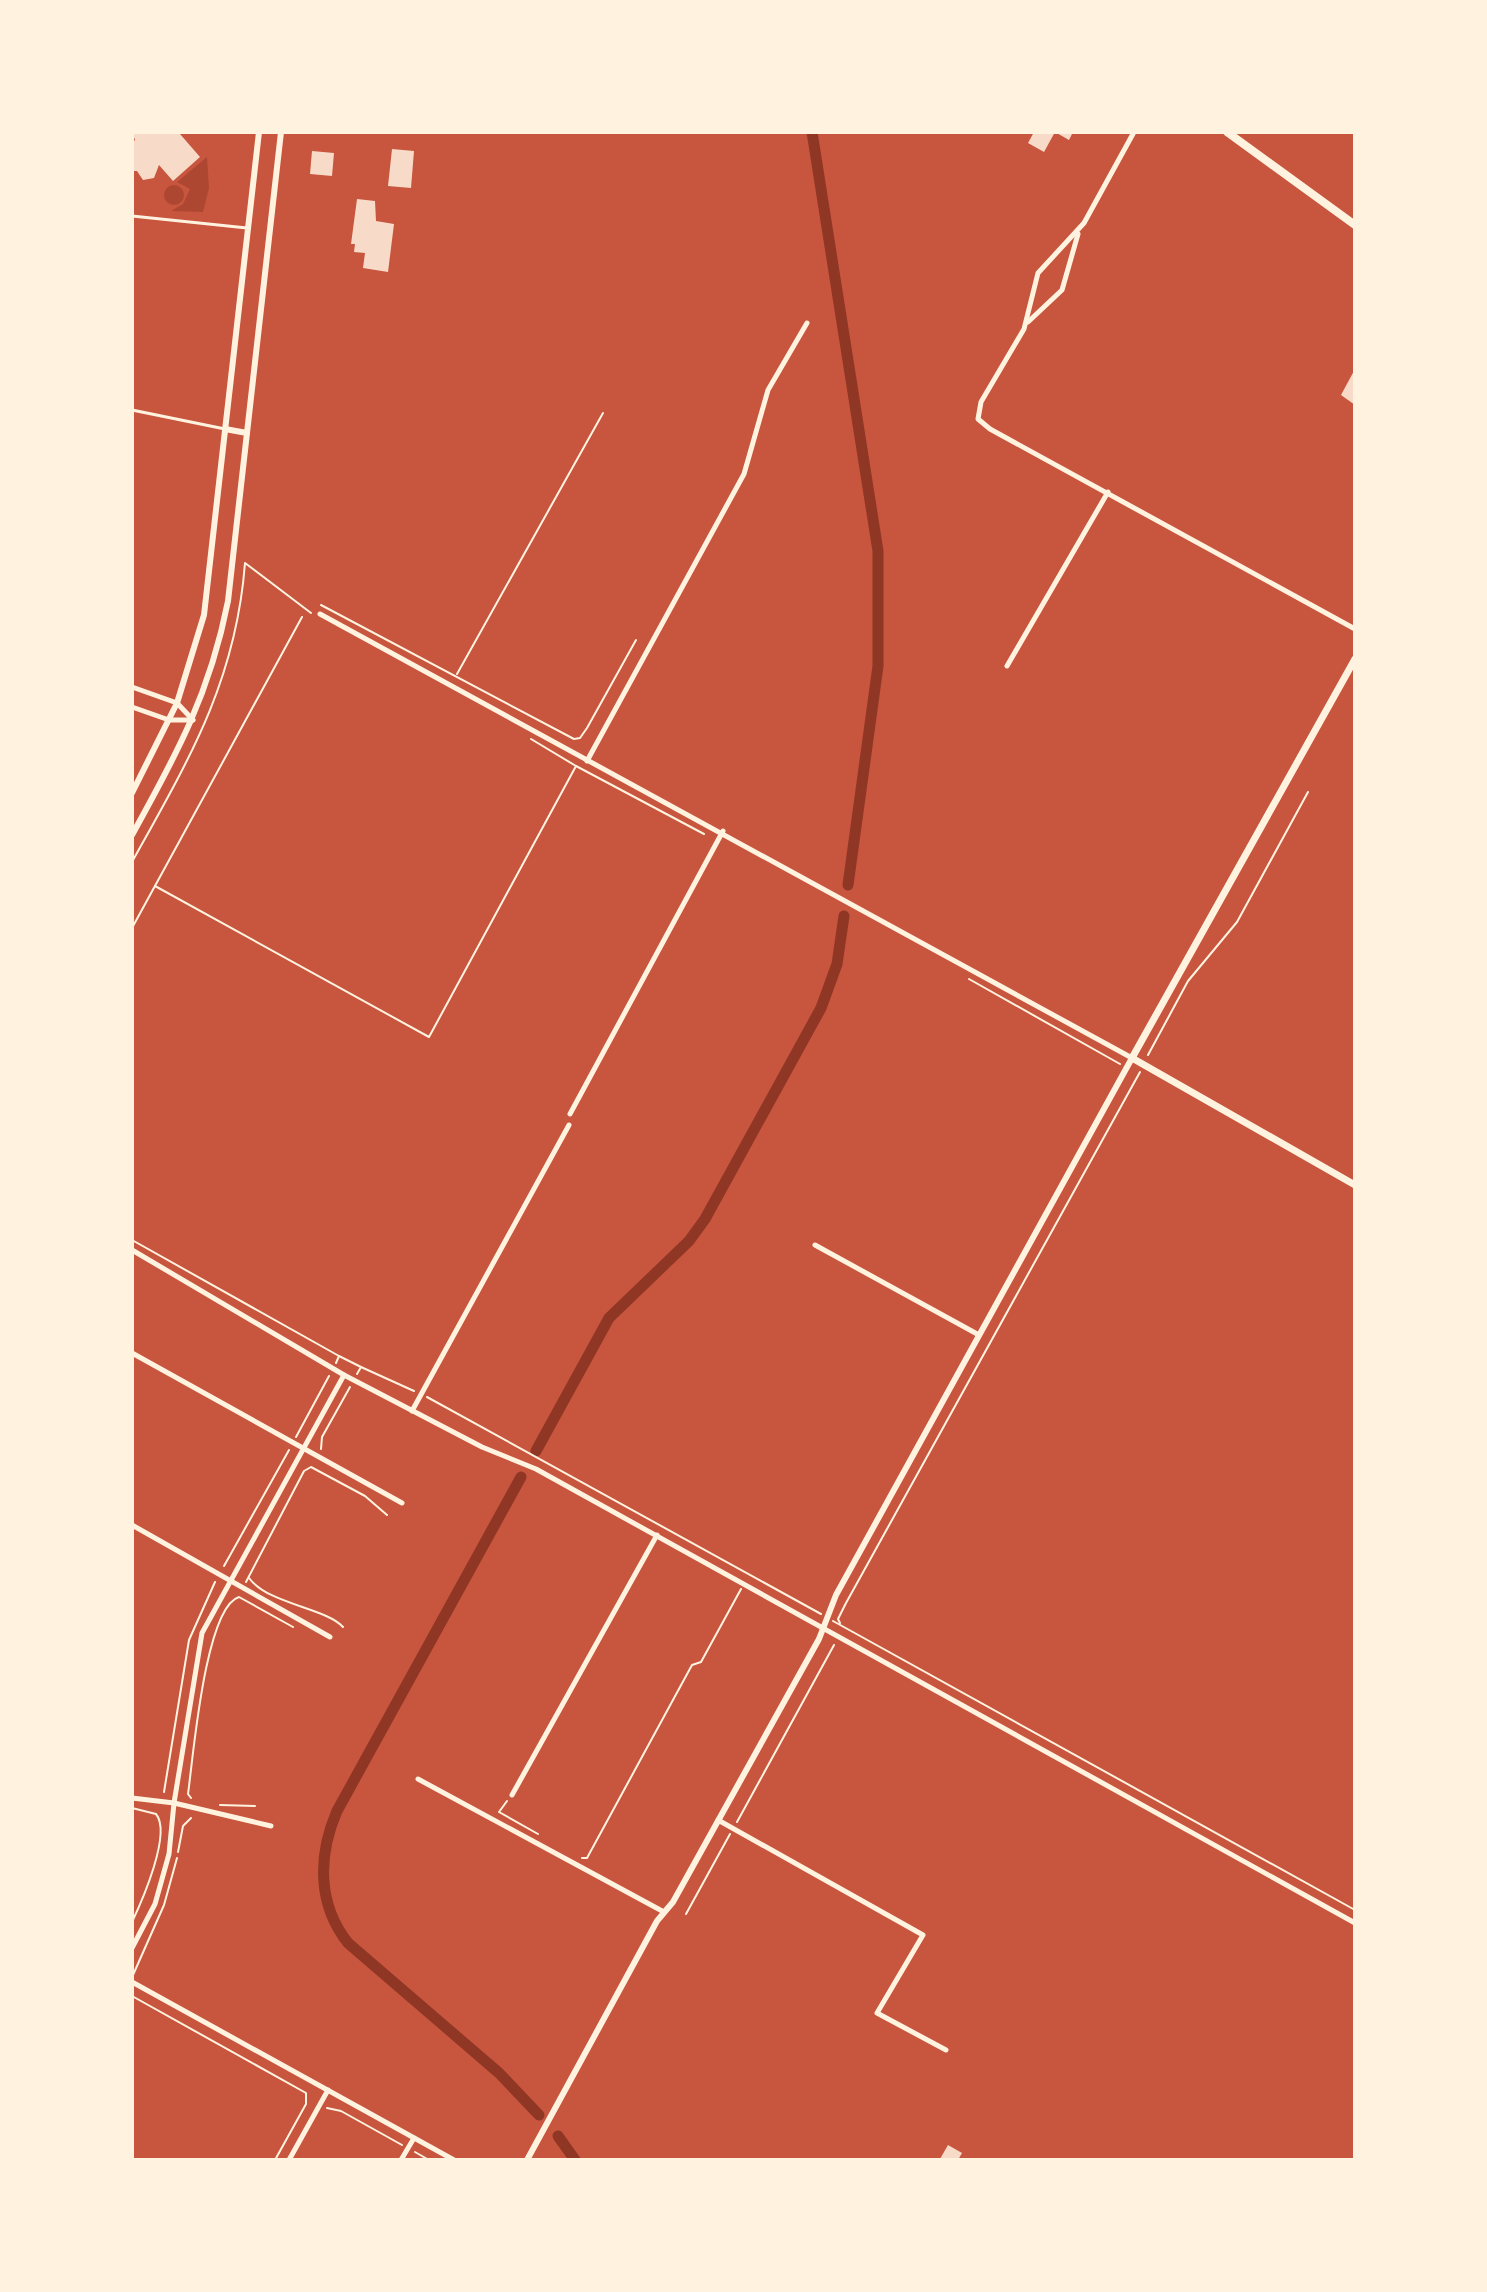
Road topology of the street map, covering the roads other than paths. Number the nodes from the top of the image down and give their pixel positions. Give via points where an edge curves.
1 (259, 132) edge
2 (281, 132) edge
3 (1134, 132) edge
4 (1227, 132) edge
5 (132, 216) edge
6 (1355, 225) edge
7 (248, 228) junction
8 (1080, 229) junction
9 (807, 323) dead end
10 (1026, 323) junction
11 (132, 410) edge
12 (225, 429) junction
13 (247, 433) junction
14 (1108, 492) junction
15 (316, 616) road end
16 (1355, 629) edge
17 (1355, 659) edge
18 (1007, 666) dead end
19 (132, 687) edge
20 (177, 703) junction
21 (132, 707) edge
22 (169, 720) junction
23 (194, 720) junction
24 (587, 761) junction
25 (132, 793) edge
26 (723, 831) junction
27 (132, 835) edge
28 (1132, 1058) junction
29 (570, 1114) dead end
30 (569, 1125) dead end
31 (1355, 1185) edge
32 (815, 1245) dead end
33 (132, 1250) edge
34 (979, 1335) junction
35 (132, 1353) edge
36 (344, 1375) junction
37 (412, 1411) junction
38 (306, 1449) junction
39 (402, 1503) dead end
40 (132, 1525) edge
41 (657, 1535) junction
42 (233, 1582) junction
43 (823, 1628) junction
44 (330, 1637) dead end
45 (418, 1779) dead end
46 (512, 1795) road end
47 (132, 1798) edge
48 (174, 1803) junction
49 (718, 1820) junction
50 (271, 1826) dead end
51 (664, 1912) junction
52 (1355, 1923) edge
53 (132, 1948) edge
54 (132, 1982) edge
55 (946, 2050) dead end
56 (328, 2090) junction
57 (414, 2138) junction
58 (289, 2160) edge
59 (401, 2160) edge
60 (454, 2160) edge
61 (527, 2160) edge

1 - 7 street
2 - 13 street
3 - 8 street
4 - 6 main road
5 - 7 lane
7 - 12 street
8 - 10 street via 1038,273
8 - 10 street via 1062,290
9 - 24 street via 768,390 744,474
10 - 14 street via 981,402 978,419
11 - 12 lane
12 - 13 street
12 - 20 street via 204,615
13 - 23 street via 228,601 218,653
14 - 16 street
14 - 18 street
15 - 24 street
17 - 28 main road
19 - 20 street
20 - 22 street
20 - 23 street
21 - 22 street
22 - 23 street
22 - 25 street
23 - 27 street
24 - 26 street
26 - 28 street
26 - 29 street
28 - 31 main road
28 - 34 street
30 - 37 street
32 - 34 street
33 - 36 street
34 - 43 street via 836,1595
35 - 38 street
36 - 37 street
36 - 38 street
37 - 41 street via 536,1469
38 - 39 street
38 - 42 street
40 - 42 street
41 - 43 street
41 - 46 street
42 - 44 street
42 - 48 street via 202,1633
43 - 49 street
43 - 52 street
45 - 51 street
47 - 48 street
48 - 50 street
48 - 53 street via 169,1854 155,1904
49 - 51 street
49 - 55 street via 923,1935 877,2013
51 - 61 street
54 - 56 street
56 - 57 street
56 - 58 street
57 - 59 street
57 - 60 street

